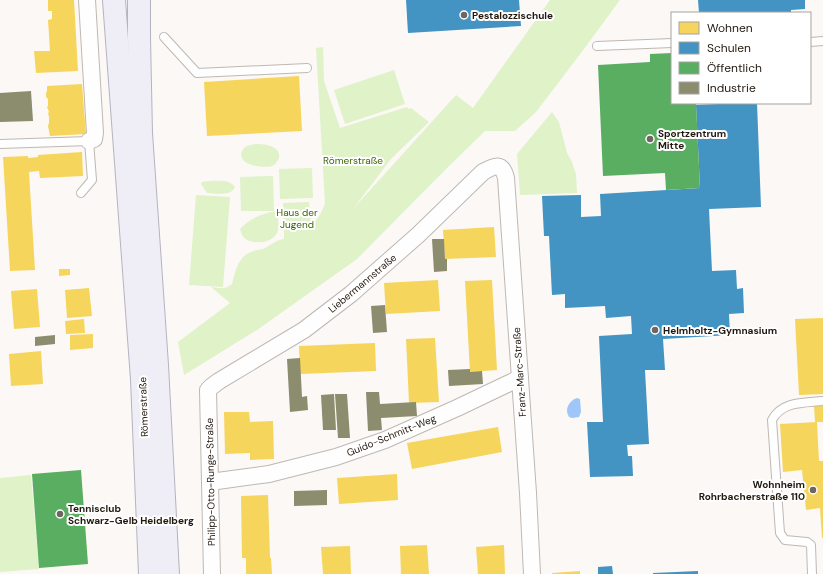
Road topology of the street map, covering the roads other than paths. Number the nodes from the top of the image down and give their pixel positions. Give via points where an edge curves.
1 (87, 0) edge
2 (114, 0) edge
3 (139, 0) edge
4 (164, 36) dead end
5 (823, 41) edge
6 (811, 42) edge
7 (671, 43) edge
8 (596, 46) dead end
9 (307, 68) dead end
10 (89, 141) junction
11 (0, 144) edge
12 (504, 170) joint
13 (81, 194) dead end
14 (520, 378) junction
15 (208, 390) joint
16 (823, 401) edge
17 (210, 482) junction
18 (150, 574) edge
19 (168, 574) edge
20 (212, 574) edge
21 (532, 574) edge
22 (812, 574) edge

1 - 10 street via 95,133 94,139
2 - 18 main road, Römerstraße via 142,379
3 - 19 main road, Römerstraße via 141,133
4 - 9 lane via 197,73
5 - 6 lane
7 - 8 lane
10 - 11 lane
10 - 13 lane via 92,180
12 - 14 street, Franz-Marc-Straße
12 - 15 street, Liebermannstraße via 493,166 483,172 418,235 351,294 304,330
14 - 17 street, Guido-Schmitt-Weg via 385,440 336,457 269,474
14 - 21 street, Franz-Marc-Straße
15 - 17 street, Philipp-Otto-Runge-Straße
16 - 22 lane via 792,404 776,413 772,420 780,534 785,540 807,542 811,545
17 - 20 street, Philipp-Otto-Runge-Straße

